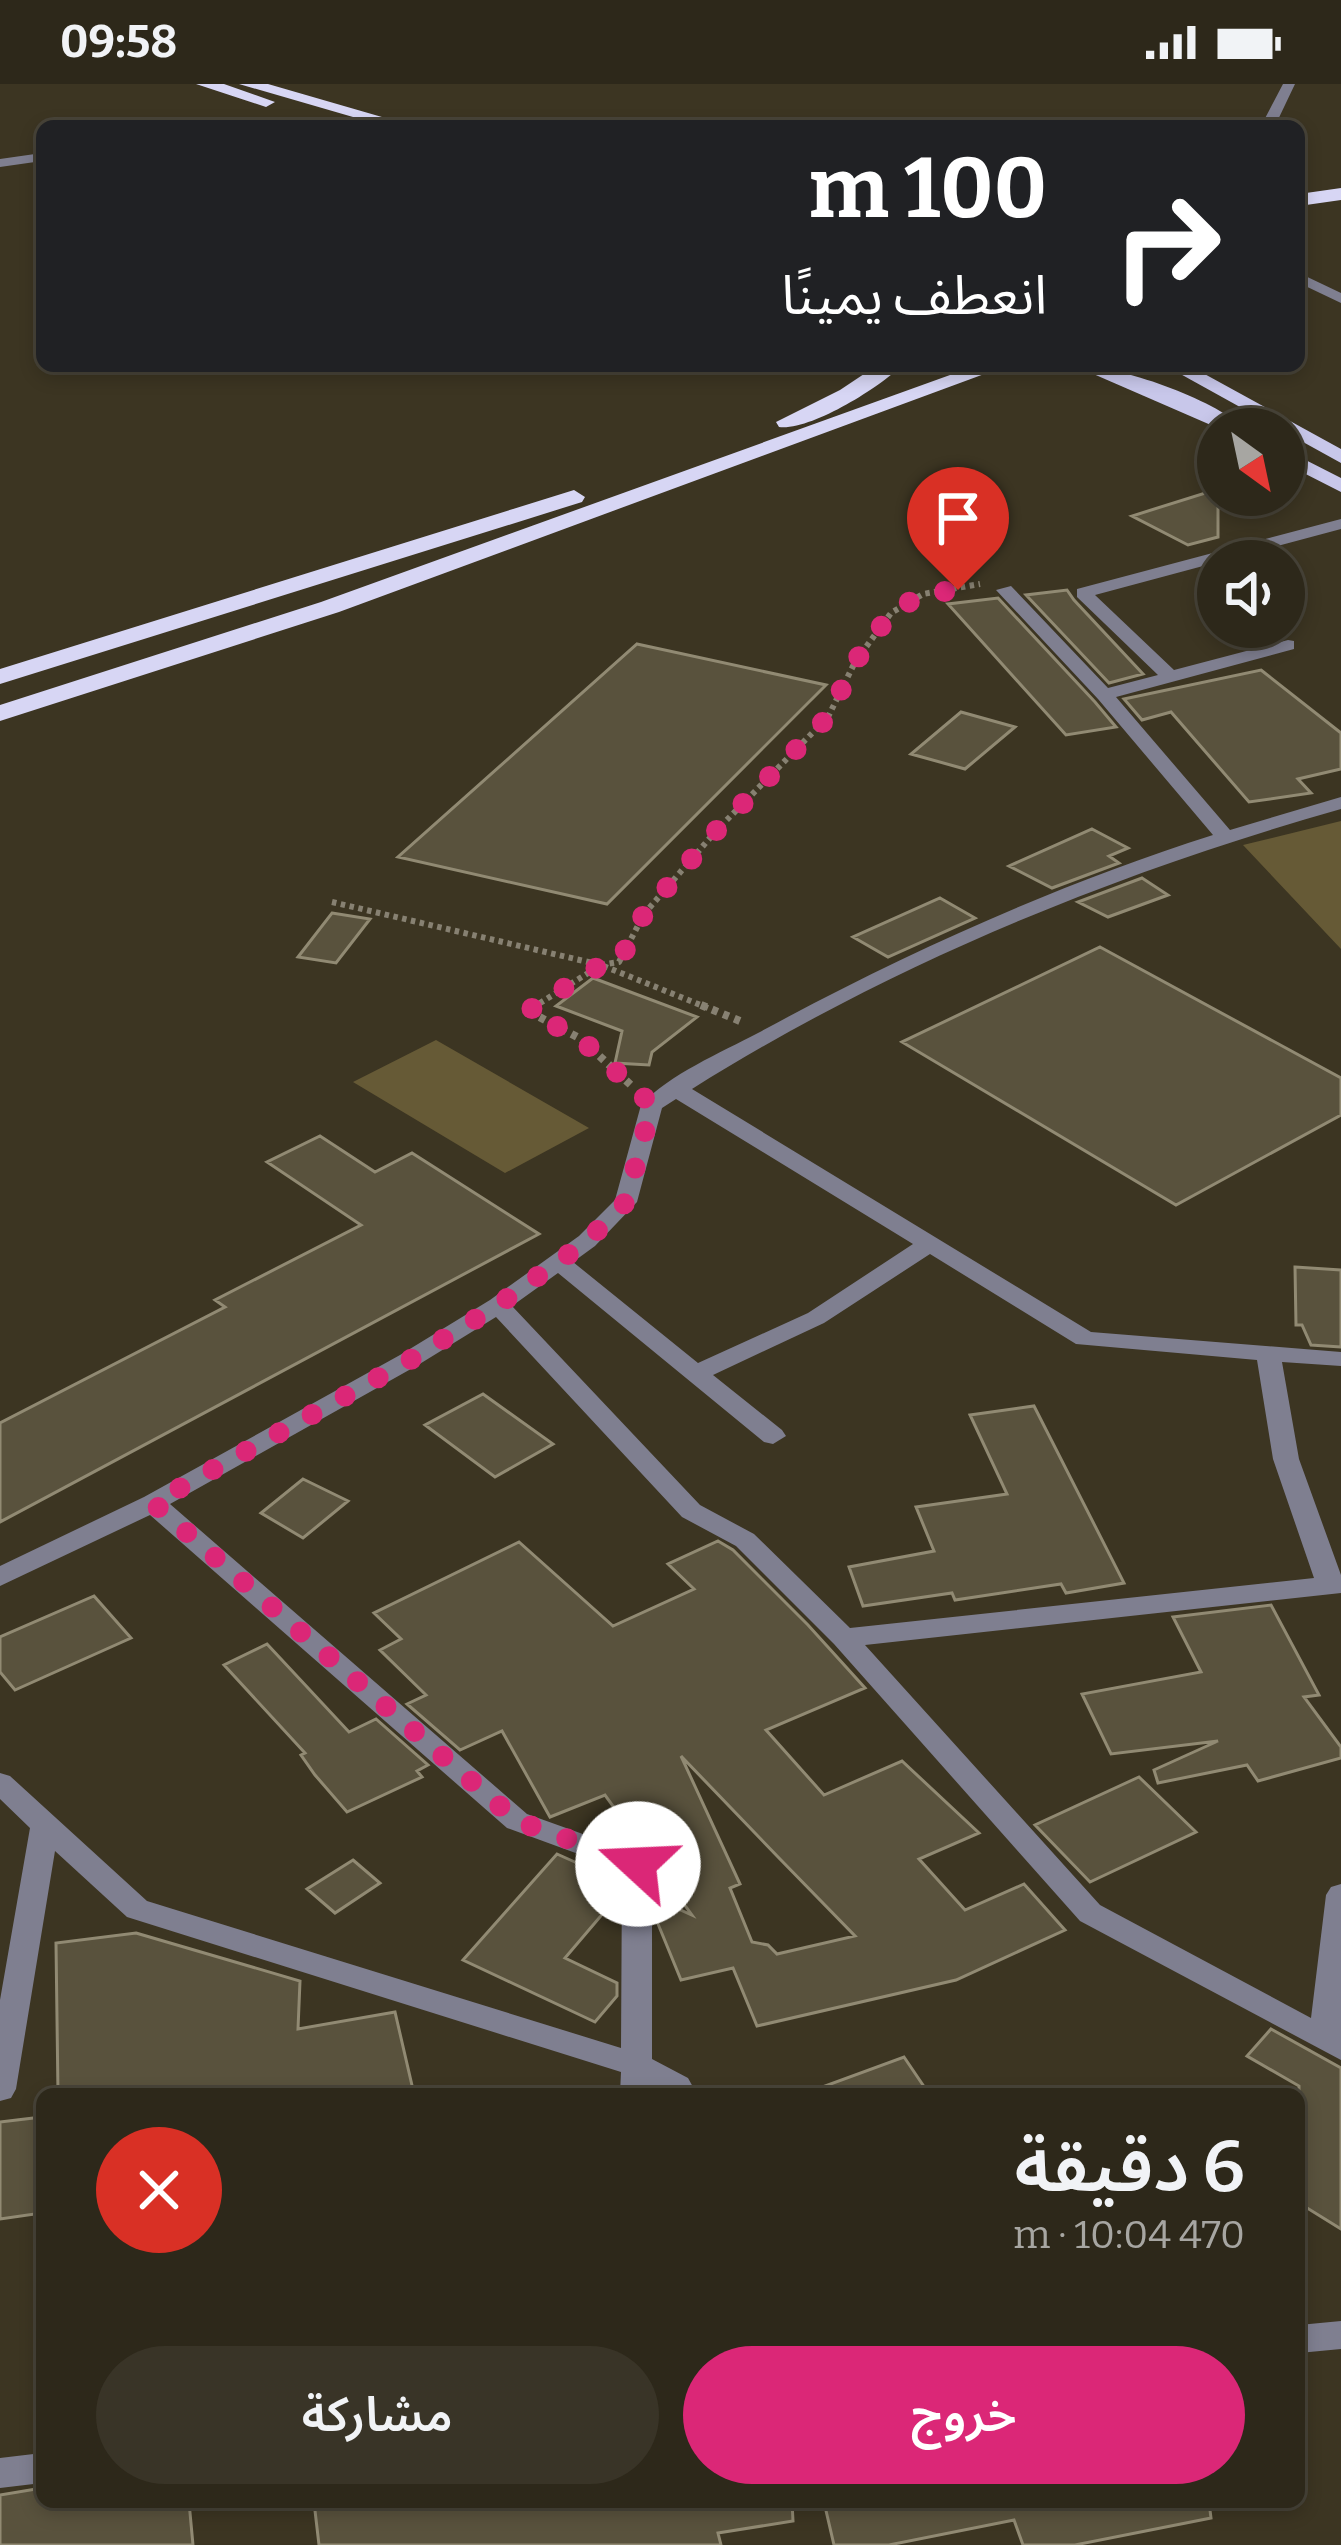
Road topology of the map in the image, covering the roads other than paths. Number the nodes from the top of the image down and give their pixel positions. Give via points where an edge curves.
1 (205, 84) edge
2 (248, 84) edge
3 (1289, 84) edge
4 (324, 120) edge
5 (382, 120) edge
6 (1271, 120) edge
7 (36, 158) edge
8 (0, 164) edge
9 (1341, 178) edge
10 (1305, 182) edge
11 (1341, 194) edge
12 (1305, 199) edge
13 (1305, 281) edge
14 (1341, 299) edge
15 (881, 372) edge
16 (978, 372) edge
17 (1102, 372) edge
18 (1187, 372) edge
19 (1197, 410) edge
20 (1341, 457) edge
21 (1305, 466) edge
22 (1341, 486) edge
23 (1341, 524) edge
24 (1005, 590) road end
25 (1281, 648) edge
26 (0, 677) edge
27 (1172, 678) junction
28 (1104, 695) junction
29 (0, 713) edge
30 (1341, 803) edge
31 (1223, 834) junction
32 (676, 1089) junction
33 (929, 1244) junction
34 (557, 1261) junction
35 (498, 1305) junction
36 (1268, 1354) junction
37 (1341, 1359) edge
38 (694, 1373) junction
39 (773, 1436) dead end
40 (153, 1503) junction
41 (0, 1577) edge
42 (1335, 1584) edge
43 (844, 1638) junction
44 (0, 1783) edge
45 (45, 1826) junction
46 (1341, 1895) edge
47 (1333, 2043) edge
48 (635, 2079) edge
49 (677, 2087) dead end
50 (0, 2089) edge
51 (1341, 2335) edge
52 (1305, 2338) edge
53 (36, 2469) edge
54 (0, 2473) edge

1 - 4 highway
2 - 5 highway
3 - 6 street
7 - 8 street
9 - 10 highway
11 - 12 highway
13 - 14 street
15 - 26 highway via 805,415 628,481
16 - 29 highway via 330,608
17 - 19 main road
18 - 20 main road
21 - 22 main road
23 - 27 street via 1083,593
24 - 28 street
25 - 27 street
27 - 28 street
28 - 31 street
30 - 31 street
31 - 32 street via 965,935
32 - 33 street
32 - 34 street via 652,1105 626,1202
33 - 36 street via 1085,1339
33 - 38 street via 816,1318
34 - 35 street
34 - 38 street
35 - 40 street
35 - 43 street via 691,1510 746,1540
36 - 37 street
36 - 42 street via 1286,1459
38 - 39 street
40 - 41 street
40 - 48 street via 517,1821 638,1864
42 - 43 street
43 - 47 street via 1090,1913
44 - 45 street
45 - 48 street via 137,1909
45 - 50 street
46 - 47 street
48 - 49 street
51 - 52 street
53 - 54 street

